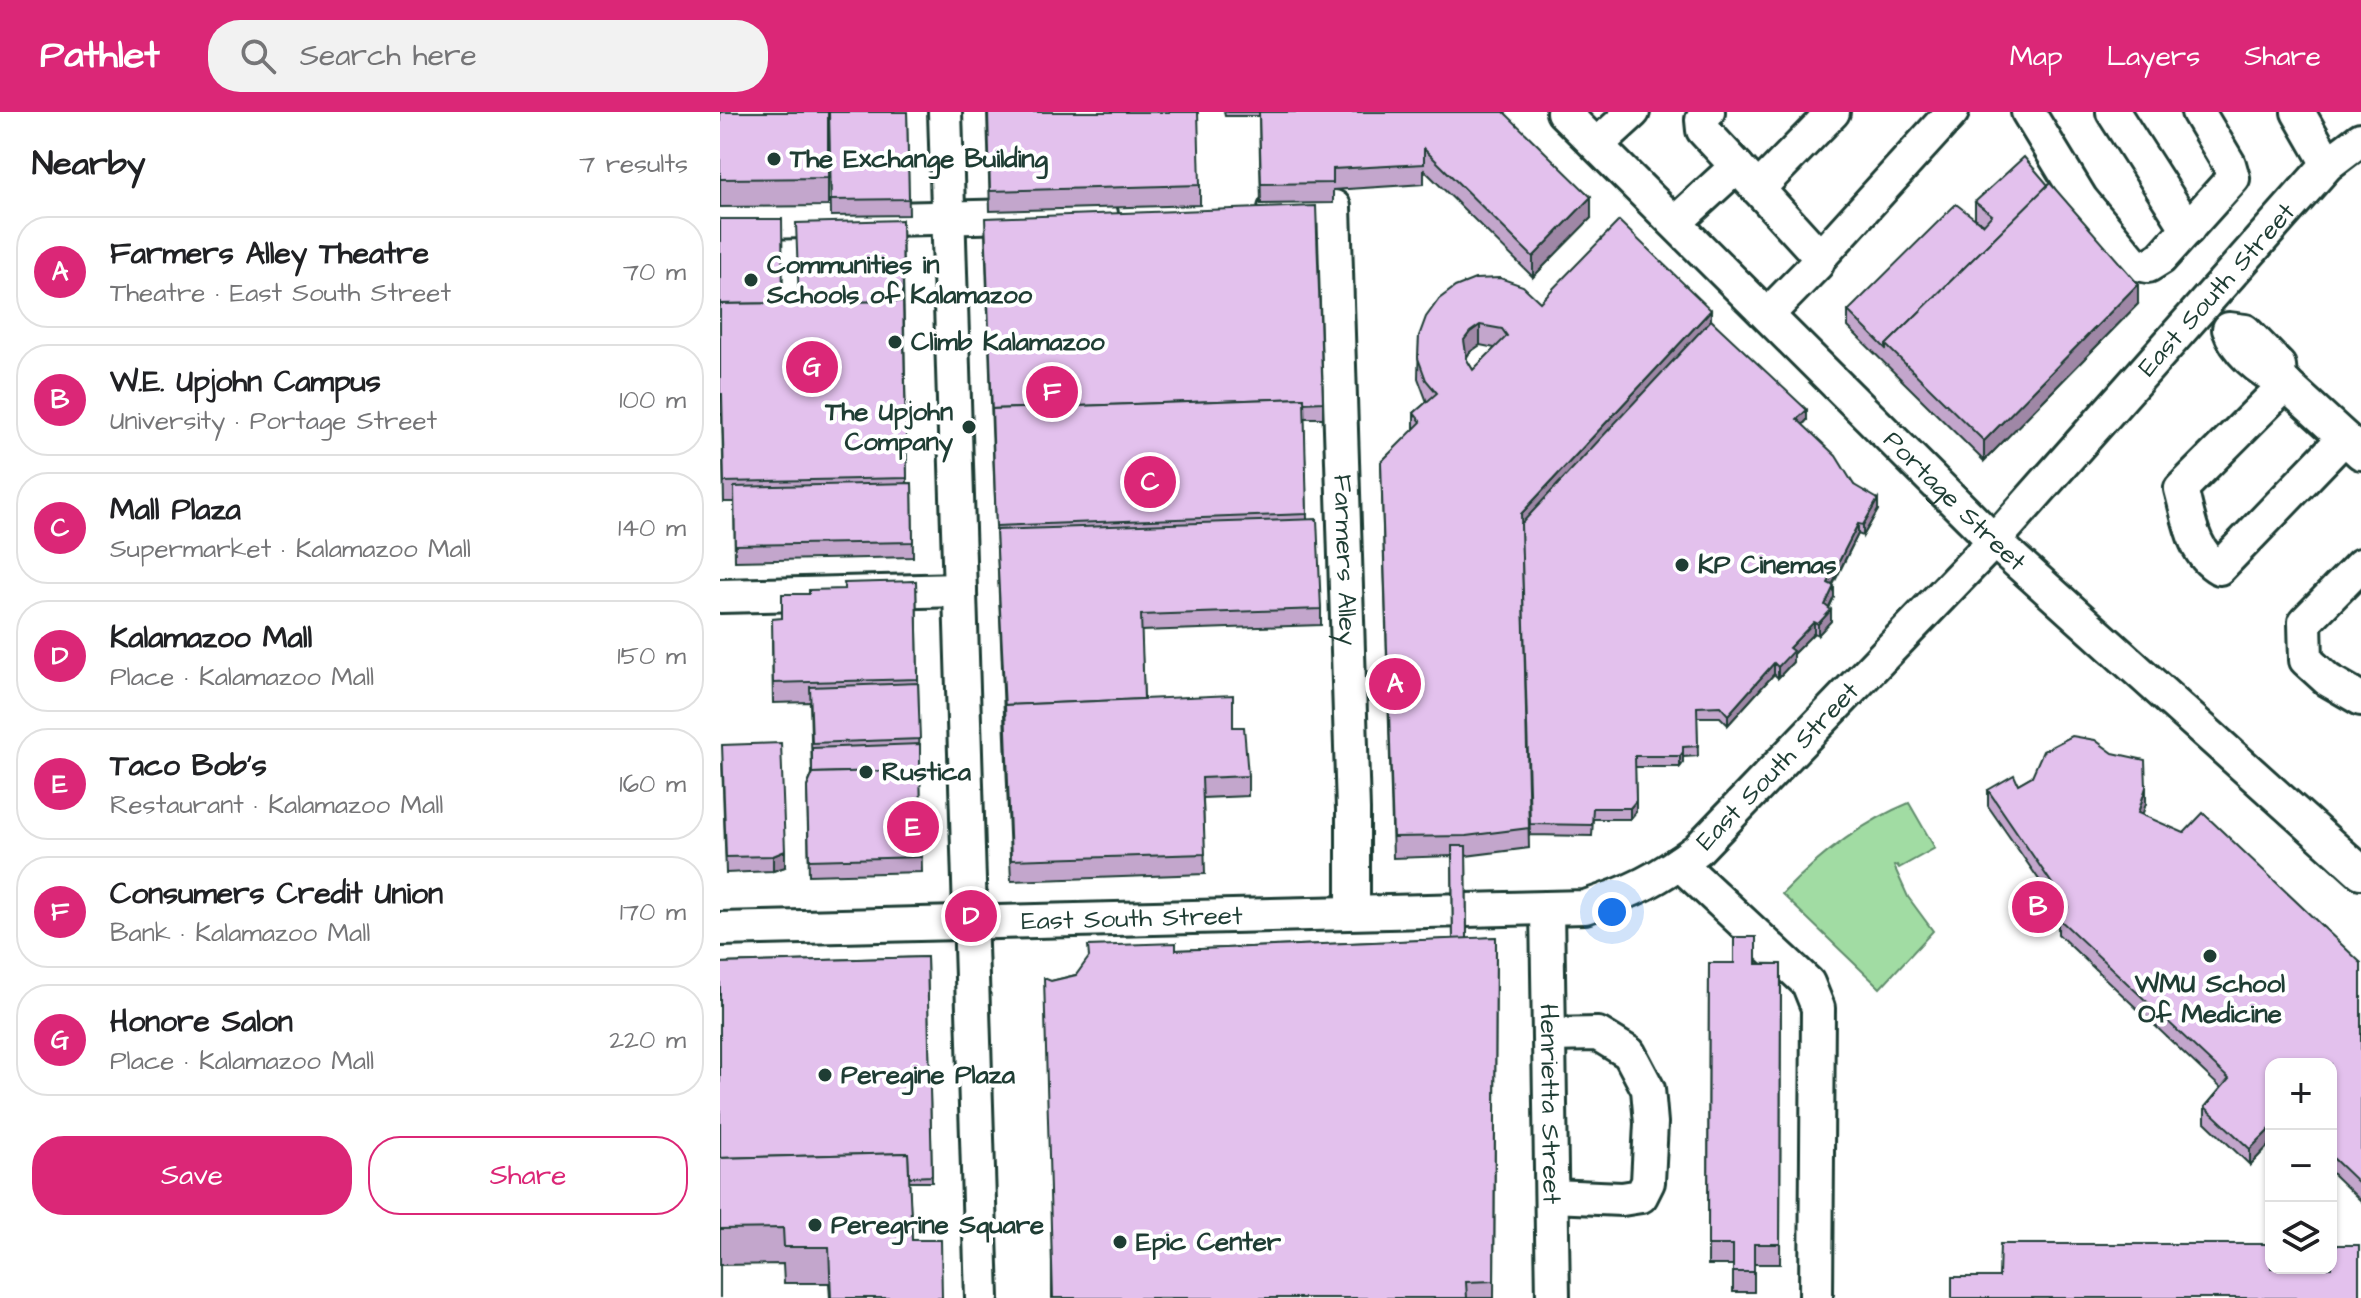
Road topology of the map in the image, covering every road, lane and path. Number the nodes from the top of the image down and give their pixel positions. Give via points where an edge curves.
1 (945, 112) edge
2 (1563, 112) edge
3 (1633, 112) edge
4 (1708, 112) edge
5 (1833, 112) edge
6 (1952, 112) edge
7 (2028, 112) edge
8 (2113, 112) edge
9 (2198, 112) edge
10 (2298, 112) edge
11 (2361, 139) edge
12 (1598, 144) junction
13 (2328, 164) junction
14 (1737, 166) junction
15 (1758, 189) junction
16 (1240, 210) edge
17 (1130, 213) edge
18 (948, 219) junction
19 (1676, 222) junction
20 (720, 223) edge
21 (2188, 229) junction
22 (1820, 257) junction
23 (2204, 304) junction
24 (1768, 314) junction
25 (2283, 382) junction
26 (2352, 445) edge
27 (1994, 541) junction
28 (2361, 565) edge
29 (960, 590) junction
30 (720, 596) edge
31 (2361, 699) edge
32 (1679, 863) junction
33 (2361, 872) edge
34 (1547, 908) junction
35 (1353, 912) junction
36 (969, 923) junction
37 (720, 929) edge
38 (1549, 1035) junction
39 (1552, 1196) junction
40 (982, 1298) edge
41 (1553, 1298) edge
42 (1816, 1298) edge

1 - 18 street
2 - 12 street, Portage Street
3 - 12 street
4 - 14 street via 1703,130
5 - 15 street
6 - 22 street
7 - 21 street via 2081,199 2134,263 2148,266 2161,258
8 - 21 street
9 - 21 street via 2233,178
10 - 13 street
11 - 13 street, East South Street
12 - 19 street, Portage Street
13 - 23 street, East South Street
14 - 15 street
14 - 19 street
15 - 22 street
16 - 35 street, Farmers Alley via 1334,207
17 - 18 street
18 - 20 street
18 - 29 street
19 - 24 street, Portage Street
22 - 24 street
23 - 25 street via 2229,329 2245,331 2279,366
23 - 27 street, East South Street
24 - 27 street, Portage Street
25 - 26 street
25 - 26 street via 2181,489 2206,561 2219,568
27 - 32 street, East South Street
27 - 33 street, Portage Street
28 - 31 street via 2305,622 2306,660
29 - 30 street
29 - 36 street
32 - 34 street, East South Street via 1664,875 1585,907
32 - 42 street via 1808,983 1818,1008
34 - 35 street, East South Street
34 - 38 street, Henrietta Street
35 - 36 street, East South Street
36 - 37 street, East South Street
36 - 40 street
38 - 39 street, Henrietta Street
38 - 39 street via 1598,1034 1629,1053 1648,1089 1651,1123 1648,1182 1641,1196
39 - 41 street, Henrietta Street

